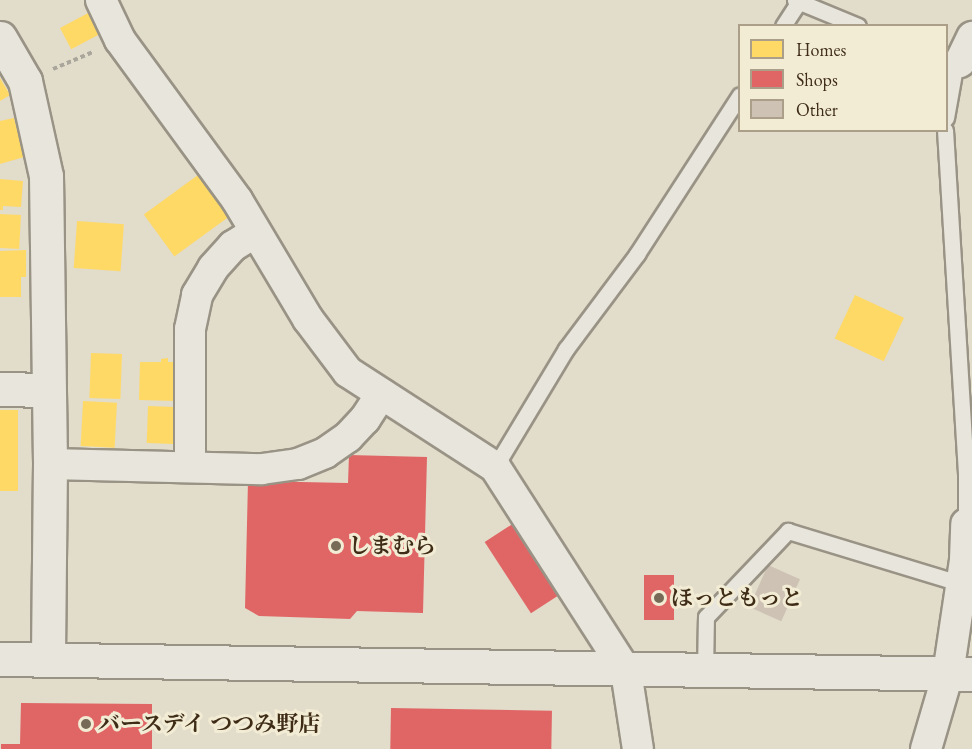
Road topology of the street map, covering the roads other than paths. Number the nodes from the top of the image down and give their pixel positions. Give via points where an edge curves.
1 (101, 0) edge
2 (796, 1) edge
3 (784, 24) edge
4 (853, 24) edge
5 (0, 38) edge
6 (963, 55) edge
7 (738, 98) edge
8 (948, 107) edge
9 (945, 132) edge
10 (255, 232) junction
11 (0, 389) edge
12 (48, 390) junction
13 (381, 394) junction
14 (50, 464) junction
15 (190, 467) junction
16 (495, 467) junction
17 (969, 487) edge
18 (966, 524) joint
19 (962, 584) junction
20 (0, 659) edge
21 (48, 659) junction
22 (626, 671) junction
23 (705, 672) junction
24 (960, 674) edge
25 (638, 749) edge
26 (926, 749) edge

1 - 10 street via 120,40 237,200
2 - 3 lane
2 - 4 lane
5 - 12 street via 25,81 46,176
6 - 8 lane via 954,74
7 - 16 lane via 637,254 566,349
9 - 17 lane
10 - 13 street via 308,319 348,372
10 - 15 street via 233,246 213,268 197,296 190,329
11 - 12 street
12 - 14 street
13 - 15 street via 348,437 325,453 298,464 262,469
13 - 16 street
14 - 15 street
14 - 21 street
16 - 22 street
17 - 18 lane
18 - 19 street
19 - 23 lane via 788,531 706,617
19 - 24 street
20 - 21 street
21 - 22 street
22 - 23 street
22 - 25 street
23 - 24 street
24 - 26 street via 942,703

